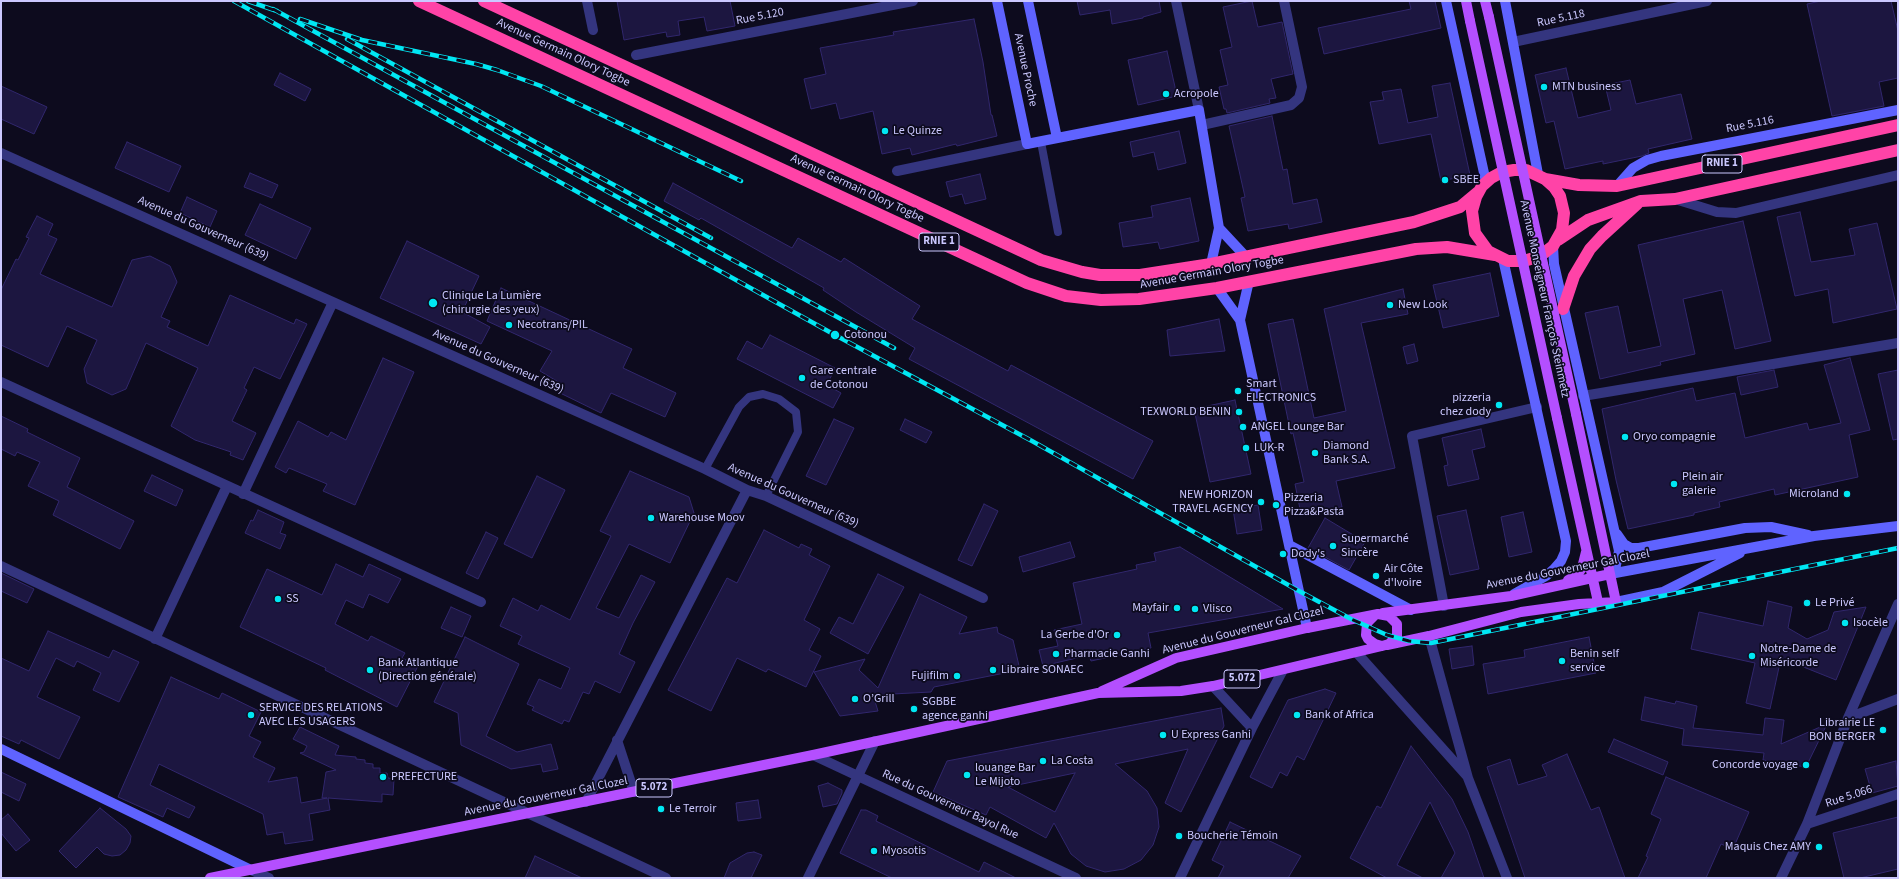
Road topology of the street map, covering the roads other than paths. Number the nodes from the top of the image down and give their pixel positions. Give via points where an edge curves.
1 (419, 1) edge
2 (484, 1) edge
3 (587, 1) edge
4 (913, 1) edge
5 (997, 1) edge
6 (1028, 1) edge
7 (1176, 1) edge
8 (1284, 1) edge
9 (1446, 1) edge
10 (1466, 1) edge
11 (1486, 1) edge
12 (1505, 1) edge
13 (1707, 1) edge
14 (593, 30) dead end
15 (1513, 42) junction
16 (636, 55) dead end
17 (1199, 110) junction
18 (1898, 110) edge
19 (1202, 125) junction
20 (1898, 125) edge
21 (1057, 138) junction
22 (1041, 142) junction
23 (1027, 144) junction
24 (1898, 150) edge
25 (1, 153) edge
26 (898, 171) dead end
27 (1898, 175) edge
28 (1542, 176) junction
29 (1486, 182) junction
30 (1617, 186) junction
31 (1478, 192) junction
32 (1675, 199) junction
33 (1641, 201) junction
34 (1219, 228) junction
35 (1058, 232) dead end
36 (1555, 243) junction
37 (1246, 257) junction
38 (1499, 257) junction
39 (1211, 264) junction
40 (1249, 281) junction
41 (1217, 288) junction
42 (333, 302) junction
43 (1563, 308) junction
44 (1240, 320) junction
45 (1898, 343) edge
46 (1, 382) edge
47 (1583, 396) junction
48 (1537, 407) junction
49 (705, 469) junction
50 (227, 486) junction
51 (747, 490) junction
52 (244, 494) junction
53 (766, 496) junction
54 (1898, 526) edge
55 (1614, 530) junction
56 (1814, 536) junction
57 (1289, 545) junction
58 (1761, 546) junction
59 (1586, 551) junction
60 (1, 566) edge
61 (1610, 574) junction
62 (1593, 577) junction
63 (1557, 585) junction
64 (1511, 596) junction
65 (984, 598) dead end
66 (481, 602) dead end
67 (1598, 602) junction
68 (1616, 602) junction
69 (1898, 604) edge
70 (1444, 606) junction
71 (1411, 610) junction
72 (1378, 614) junction
73 (1307, 628) junction
74 (1429, 636) junction
75 (155, 639) junction
76 (1384, 645) junction
77 (1357, 653) junction
78 (1283, 670) junction
79 (1213, 686) junction
80 (1098, 693) junction
81 (1898, 700) edge
82 (1848, 718) junction
83 (1252, 728) junction
84 (617, 740) junction
85 (875, 741) junction
86 (1, 749) edge
87 (813, 755) junction
88 (858, 776) junction
89 (1468, 778) junction
90 (634, 792) junction
91 (1898, 794) edge
92 (586, 802) junction
93 (527, 814) junction
94 (1807, 824) junction
95 (251, 870) junction
96 (210, 878) edge
97 (269, 878) edge
98 (666, 878) edge
99 (808, 878) edge
100 (1076, 878) edge
101 (1180, 878) edge
102 (1506, 878) edge
103 (1781, 878) edge

1 - 41 highway, Avenue Germain Olory Togbe / RNIE 1 via 1027,283 1066,296 1101,300 1139,299
2 - 39 highway, Avenue Germain Olory Togbe / RNIE 1 via 1041,260 1082,272 1121,276
3 - 14 street
4 - 16 street, Rue 5.120
5 - 23 street, Avenue Proche
6 - 21 street, Avenue Proche
7 - 17 street
8 - 19 street via 1302,87 1299,98 1291,105
9 - 29 street
10 - 59 main road, Avenue Monseigneur François Steinmetz, bridge
11 - 61 main road, Avenue Monseigneur François Steinmetz, bridge
12 - 15 street
13 - 15 street, Rue 5.118
15 - 28 street
17 - 19 street
17 - 21 street
18 - 30 street, Rue 5.116 via 1661,156 1633,168
19 - 34 street
20 - 30 highway, RNIE 1
21 - 22 street
22 - 23 street
22 - 35 lane
23 - 26 street
24 - 32 highway, RNIE 1
25 - 42 street, Avenue du Gouverneur (639)
27 - 32 street via 1736,213 1717,212
28 - 29 highway, RNIE 1 via 1526,170 1514,170 1496,175
28 - 30 highway, RNIE 1 via 1579,185
28 - 36 highway via 1557,191 1563,208 1563,225
29 - 31 highway, RNIE 1
31 - 37 highway, Avenue Germain Olory Togbe / RNIE 1 via 1460,207 1414,222
31 - 38 highway, RNIE 1 via 1472,211 1473,225 1478,239
32 - 33 highway, RNIE 1
33 - 36 highway, RNIE 1 via 1588,220
33 - 43 highway via 1590,249 1574,276
34 - 37 street
34 - 39 street
36 - 38 highway, RNIE 1 via 1540,256 1530,260 1519,262
36 - 43 street, Avenue Monseigneur François Steinmetz via 1554,264
37 - 39 highway, Avenue Germain Olory Togbe / RNIE 1
38 - 40 highway, Avenue Germain Olory Togbe / RNIE 1 via 1447,247 1416,249
38 - 48 street
40 - 41 highway, Avenue Germain Olory Togbe / RNIE 1
40 - 44 street
41 - 44 street
42 - 49 street, Avenue du Gouverneur (639)
42 - 52 street
43 - 47 street, Avenue Monseigneur François Steinmetz
44 - 57 street
45 - 47 street
46 - 50 street
47 - 55 street, Avenue Monseigneur François Steinmetz
48 - 64 street via 1566,541 1565,552 1561,561 1546,576
48 - 70 street via 1412,436
49 - 51 street, Avenue du Gouverneur (639)
49 - 53 lane via 739,407 749,397 763,394 779,399 796,412 798,432
50 - 52 street
50 - 75 street
51 - 53 street, Avenue du Gouverneur (639)
51 - 84 street
52 - 66 street
53 - 65 street, Avenue du Gouverneur (639)
54 - 56 street, Avenue du Gouverneur Gal Clozel / 5.072
55 - 56 street via 1624,544 1631,548 1745,528 1771,527
55 - 61 street, Avenue Monseigneur François Steinmetz via 1619,551 1616,565
56 - 58 street, Avenue du Gouverneur Gal Clozel / 5.072
57 - 71 street
57 - 73 street
58 - 61 street, Avenue du Gouverneur Gal Clozel / 5.072
58 - 68 street, Avenue du Gouverneur Gal Clozel / 5.072 via 1736,554 1669,589
59 - 62 main road, Avenue Monseigneur François Steinmetz
59 - 63 main road via 1582,568 1577,575
60 - 75 street
61 - 62 main road, Avenue du Gouverneur Gal Clozel / 5.072
61 - 68 main road, Avenue Monseigneur François Steinmetz
62 - 63 main road, Avenue du Gouverneur Gal Clozel / 5.072
62 - 67 main road, Avenue Monseigneur François Steinmetz
63 - 64 main road, Avenue du Gouverneur Gal Clozel / 5.072
64 - 70 main road, Avenue du Gouverneur Gal Clozel / 5.072
67 - 68 main road, Avenue du Gouverneur Gal Clozel / 5.072
67 - 74 main road, Avenue du Gouverneur Gal Clozel / 5.072 via 1522,612
69 - 82 street
70 - 71 main road, Avenue du Gouverneur Gal Clozel / 5.072
71 - 72 main road, Avenue du Gouverneur Gal Clozel / 5.072
72 - 73 main road, Avenue du Gouverneur Gal Clozel / 5.072
72 - 76 main road via 1368,621 1366,633 1372,642
72 - 76 main road via 1393,618 1397,626 1396,638
73 - 80 main road, Avenue du Gouverneur Gal Clozel / 5.072 via 1176,658
74 - 76 main road, Avenue du Gouverneur Gal Clozel / 5.072
74 - 89 street
75 - 93 street
76 - 77 main road, Avenue du Gouverneur Gal Clozel / 5.072
77 - 78 main road, Avenue du Gouverneur Gal Clozel / 5.072
77 - 89 street
78 - 79 main road, Avenue du Gouverneur Gal Clozel / 5.072
78 - 83 street
79 - 80 main road, Avenue du Gouverneur Gal Clozel / 5.072 via 1181,691
79 - 83 street
80 - 85 main road, Avenue du Gouverneur Gal Clozel / 5.072
81 - 82 street
82 - 94 street
83 - 101 street
84 - 90 street
84 - 92 street
85 - 87 main road, Avenue du Gouverneur Gal Clozel / 5.072
85 - 88 street
86 - 95 street
87 - 88 street, Rue du Gouverneur Bayol Rue
87 - 90 main road, Avenue du Gouverneur Gal Clozel / 5.072
88 - 99 street
88 - 100 street, Rue du Gouverneur Bayol Rue
89 - 102 street
90 - 92 main road, Avenue du Gouverneur Gal Clozel / 5.072
91 - 94 street, Rue 5.066
92 - 93 main road, Avenue du Gouverneur Gal Clozel / 5.072
93 - 95 main road, Avenue du Gouverneur Gal Clozel / 5.072
93 - 98 street
94 - 103 street
95 - 96 main road, Avenue du Gouverneur Gal Clozel / 5.072
95 - 97 street

